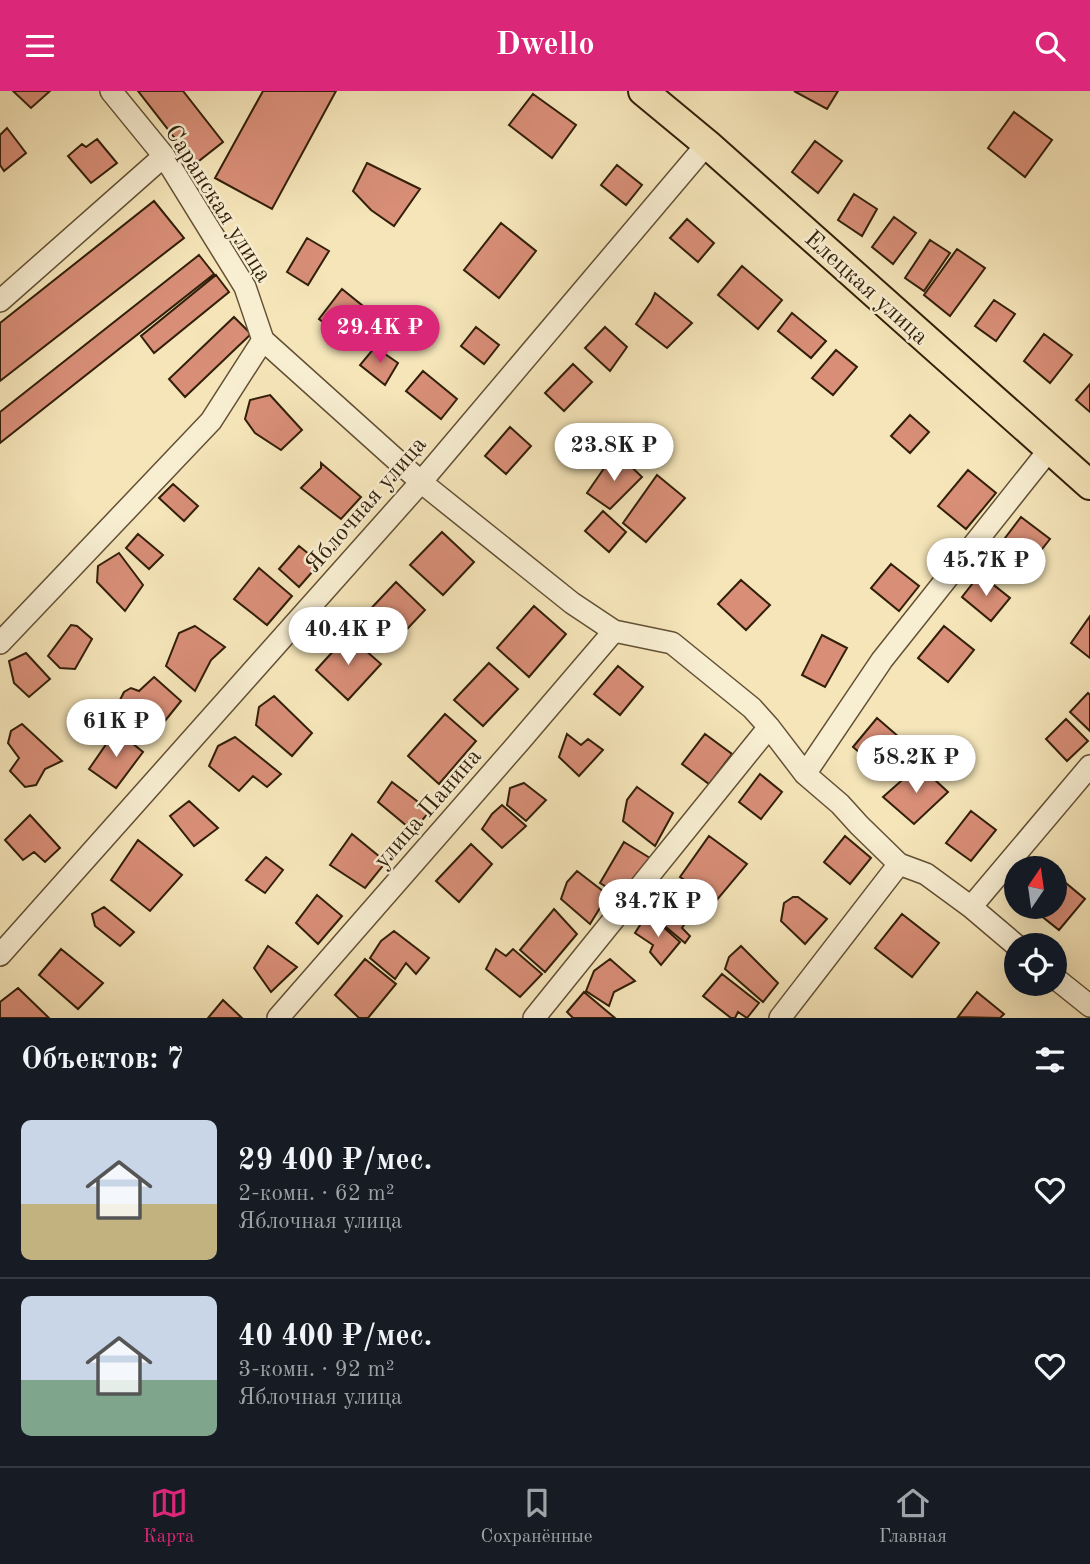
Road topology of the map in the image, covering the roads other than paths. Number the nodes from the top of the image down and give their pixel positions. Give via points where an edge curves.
1 (111, 91) edge
2 (643, 91) edge
3 (707, 144) junction
4 (164, 156) junction
5 (0, 301) edge
6 (263, 340) junction
7 (1049, 450) junction
8 (421, 482) junction
9 (1090, 485) edge
10 (614, 631) junction
11 (0, 643) edge
12 (769, 727) junction
13 (1090, 766) edge
14 (806, 774) junction
15 (899, 864) junction
16 (971, 908) junction
17 (1004, 935) edge
18 (0, 955) edge
19 (1067, 988) edge
20 (1090, 1006) edge
21 (278, 1018) edge
22 (534, 1018) edge
23 (780, 1018) edge

1 - 4 street, Саранская улица
2 - 3 main road, Елецкая улица
3 - 7 main road, Елецкая улица
3 - 8 street, Яблочная улица
4 - 5 street
4 - 6 street, Саранская улица via 244,287
6 - 8 street, Саранская улица
6 - 11 street via 211,421
7 - 9 main road, Елецкая улица
7 - 14 street via 882,660
8 - 10 street, Саранская улица via 572,603
8 - 18 street, Яблочная улица
10 - 12 street, Саранская улица via 671,643
10 - 21 street, улица Панина
12 - 14 street, Саранская улица
12 - 22 street
13 - 16 street
14 - 15 street, Саранская улица
15 - 16 street, Саранская улица via 926,874
15 - 23 street
16 - 17 street, Саранская улица
19 - 20 street

